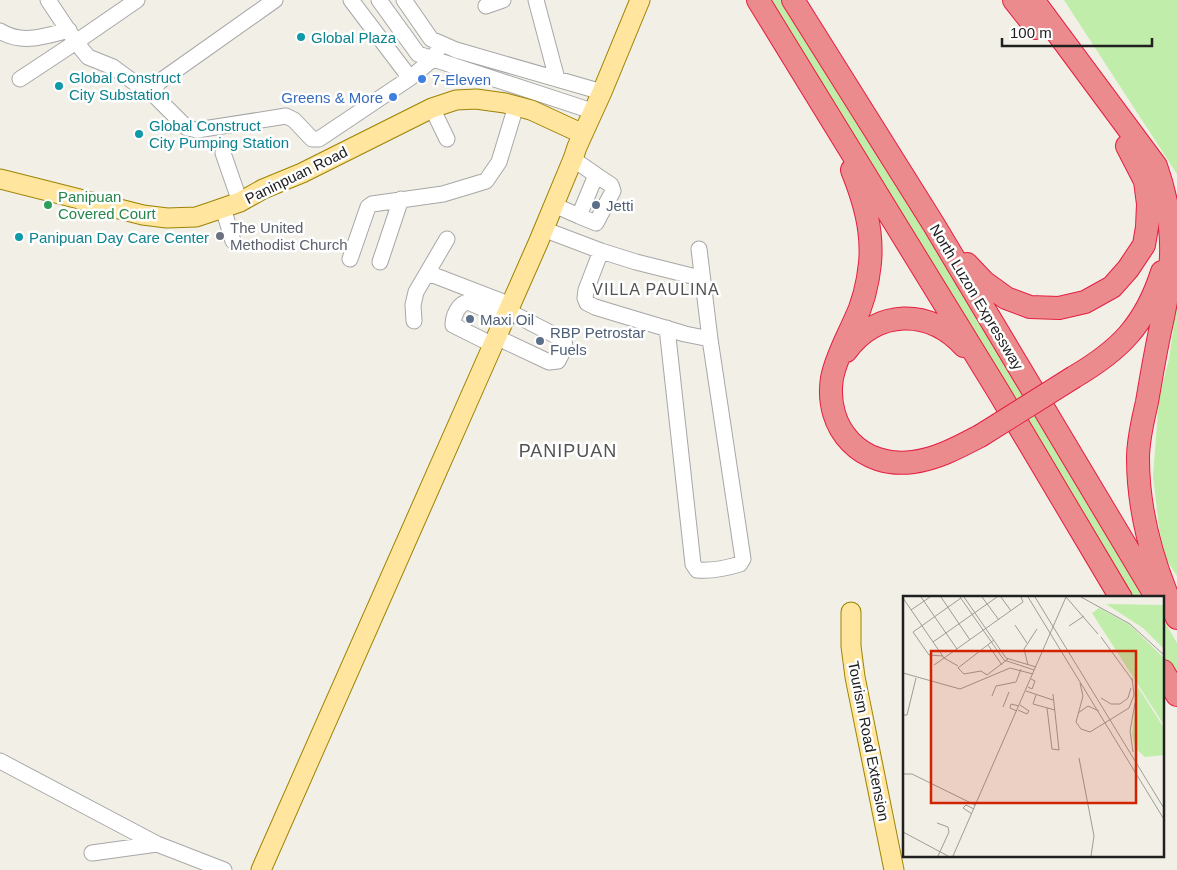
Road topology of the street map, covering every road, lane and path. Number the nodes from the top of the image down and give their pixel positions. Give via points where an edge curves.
1 (48, 0) edge
2 (136, 0) edge
3 (275, 0) edge
4 (352, 0) edge
5 (379, 0) edge
6 (404, 0) edge
7 (503, 0) edge
8 (536, 0) edge
9 (640, 0) edge
10 (758, 0) edge
11 (793, 0) edge
12 (1014, 0) edge
13 (1033, 0) edge
14 (486, 6) dead end
15 (0, 31) edge
16 (73, 36) junction
17 (441, 44) junction
18 (433, 59) junction
19 (410, 78) junction
20 (20, 79) dead end
21 (557, 79) junction
22 (155, 88) junction
23 (602, 92) junction
24 (516, 106) junction
25 (432, 108) junction
26 (592, 111) junction
27 (834, 123) junction
28 (583, 134) junction
29 (1122, 137) junction
30 (447, 139) dead end
31 (224, 153) dead end
32 (1149, 157) junction
33 (573, 159) junction
34 (596, 175) junction
35 (0, 179) edge
36 (1160, 191) junction
37 (401, 199) junction
38 (232, 205) junction
39 (554, 205) junction
40 (579, 216) junction
41 (934, 225) junction
42 (543, 229) junction
43 (447, 239) dead end
44 (233, 241) dead end
45 (699, 249) dead end
46 (601, 251) junction
47 (350, 259) dead end
48 (380, 262) dead end
49 (428, 273) junction
50 (702, 282) junction
51 (508, 311) junction
52 (414, 321) dead end
53 (667, 328) junction
54 (710, 339) junction
55 (495, 341) junction
56 (834, 370) junction
57 (998, 391) junction
58 (1120, 596) edge
59 (1156, 596) edge
60 (1164, 610) edge
61 (851, 612) dead end
62 (1177, 618) edge
63 (1177, 631) edge
64 (1164, 673) edge
65 (1177, 695) edge
66 (0, 761) edge
67 (157, 844) junction
68 (92, 853) dead end
69 (224, 870) edge
70 (261, 870) edge
71 (894, 870) edge

1 - 16 street
2 - 16 street
3 - 22 street
4 - 19 street
5 - 18 street via 418,54
6 - 17 street via 431,39
7 - 14 street
8 - 21 street
9 - 23 main road
10 - 27 highway, North Luzon Expressway
11 - 41 highway, North Luzon Expressway
12 - 29 highway
13 - 32 highway
15 - 16 street via 8,36 31,39
16 - 20 street
16 - 22 street via 88,57 113,68 139,86
17 - 18 street
17 - 21 street
18 - 19 street
18 - 26 street
19 - 22 street via 319,140 312,139 286,116 192,130 156,97
21 - 23 street
23 - 26 main road
24 - 25 main road, Paninpuan Road via 476,99 456,100
24 - 28 main road, Paninpuan Road
24 - 37 street via 499,162 486,181 443,194
25 - 30 street
25 - 38 main road, Paninpuan Road
26 - 28 main road
27 - 56 highway via 862,194 871,246 868,282
27 - 57 highway, North Luzon Expressway
28 - 33 main road
29 - 36 highway via 1140,157
29 - 41 highway via 1145,181 1148,212 1144,245 1112,287 1085,302 1059,308 1030,307 1006,298 984,282
31 - 38 street
32 - 36 highway
32 - 62 highway via 1166,187 1175,232 1173,277 1141,428 1139,473 1155,565
33 - 34 street
33 - 39 main road
34 - 40 street
34 - 40 street via 611,185 613,191 596,223
35 - 38 main road, Paninpuan Road via 143,215 167,218 196,217
36 - 56 highway, bridge via 1167,232 1165,258 1156,291 1143,315 1107,356 980,436 938,456 911,462 883,461 870,456 850,442 836,422 831,395
37 - 47 street via 368,207
37 - 48 street
38 - 44 street
39 - 40 street
39 - 42 main road
41 - 59 highway, North Luzon Expressway
42 - 46 street
42 - 51 main road
43 - 49 street
45 - 50 street
46 - 50 street via 696,276
46 - 53 street via 586,290 587,302
49 - 51 street
49 - 52 street via 416,292
50 - 54 street
51 - 55 main road
51 - 55 street via 463,302 453,321 453,325
51 - 55 street via 564,340 565,347 558,361 549,362
53 - 54 street
53 - 54 street via 693,564 697,570 734,566 743,559
55 - 70 main road
56 - 57 highway via 864,332 890,320 915,319 949,331 968,350
57 - 58 highway, North Luzon Expressway
60 - 63 highway
61 - 71 main road, Tourism Road Extension via 856,677
64 - 65 highway
66 - 67 street
67 - 68 street
67 - 69 street

